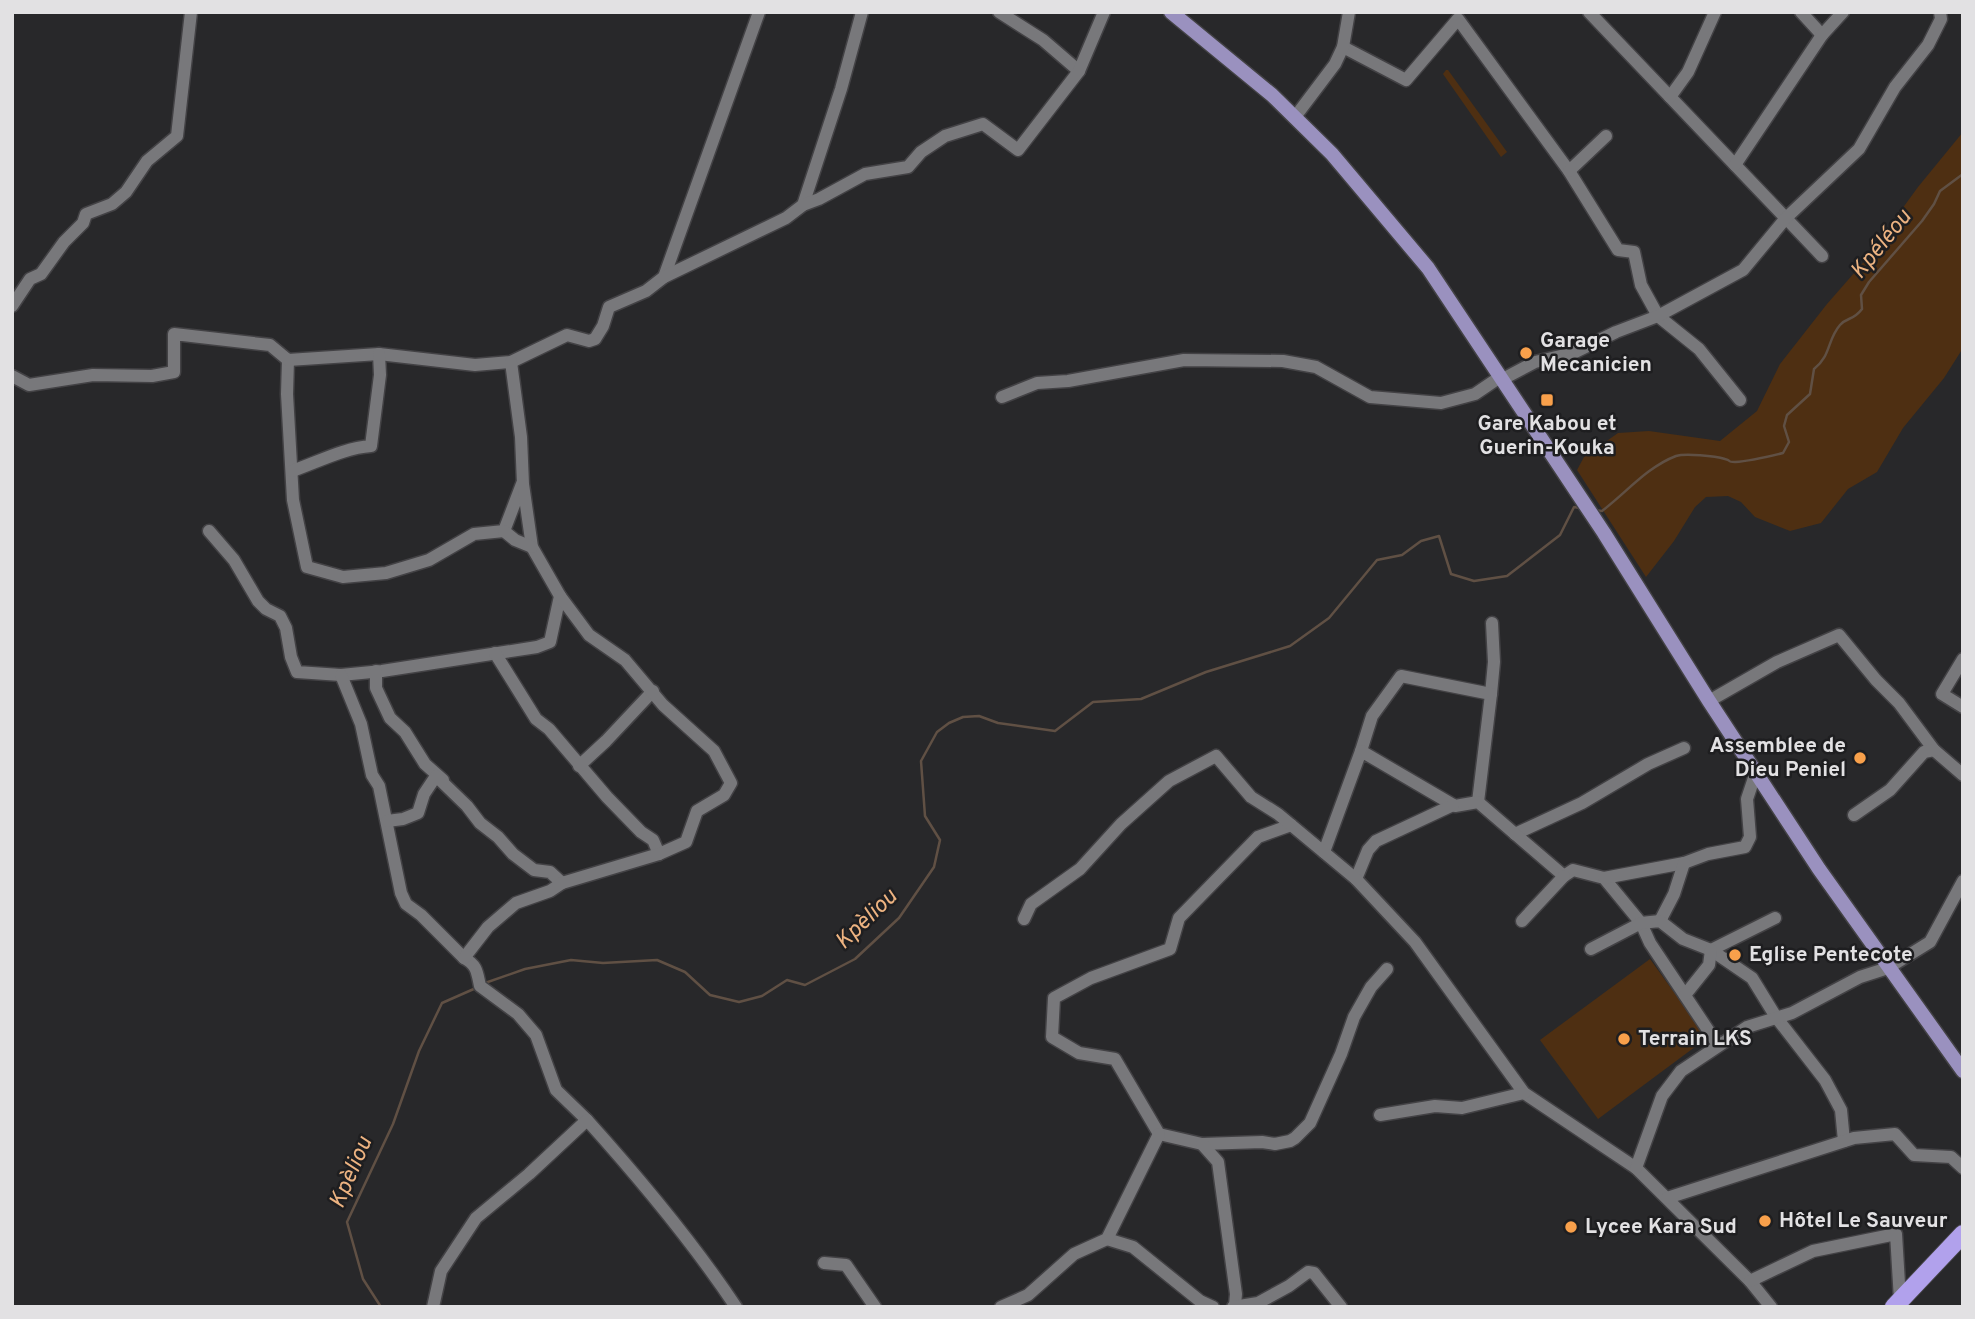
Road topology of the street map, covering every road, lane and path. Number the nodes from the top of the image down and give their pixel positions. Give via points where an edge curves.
1 (191, 12) edge
2 (758, 12) edge
3 (862, 12) edge
4 (999, 12) edge
5 (1104, 12) edge
6 (1171, 12) edge
7 (1349, 12) edge
8 (1589, 12) edge
9 (1715, 12) edge
10 (1801, 12) edge
11 (1843, 12) edge
12 (1940, 12) edge
13 (1602, 17) edge
14 (1822, 35) junction
15 (1343, 47) junction
16 (1079, 71) junction
17 (1670, 97) junction
18 (1295, 117) junction
19 (1606, 136) dead end
20 (1735, 165) junction
21 (1569, 171) junction
22 (803, 205) junction
23 (1786, 218) junction
24 (1822, 256) dead end
25 (664, 277) junction
26 (12, 306) edge
27 (1658, 316) junction
28 (379, 354) junction
29 (288, 360) junction
30 (511, 362) junction
31 (12, 376) edge
32 (1501, 378) junction
33 (1002, 397) dead end
34 (1740, 400) dead end
35 (292, 471) junction
36 (523, 484) junction
37 (209, 531) dead end
38 (504, 531) junction
39 (532, 547) junction
40 (560, 596) junction
41 (1492, 623) dead end
42 (495, 653) junction
43 (1963, 659) edge
44 (376, 671) junction
45 (341, 675) junction
46 (653, 691) junction
47 (1491, 694) junction
48 (1709, 701) junction
49 (1963, 707) edge
50 (1684, 748) dead end
51 (1934, 750) junction
52 (1361, 751) junction
53 (579, 766) junction
54 (1756, 772) junction
55 (1963, 775) edge
56 (436, 776) junction
57 (458, 789) dead end
58 (1478, 802) junction
59 (1453, 805) junction
60 (1854, 815) dead end
61 (387, 821) junction
62 (1291, 825) junction
63 (1515, 834) junction
64 (1324, 852) junction
65 (659, 854) junction
66 (1684, 863) junction
67 (1564, 876) junction
68 (1604, 878) junction
69 (1356, 879) junction
70 (1963, 881) edge
71 (562, 883) junction
72 (1775, 918) dead end
73 (1024, 919) dead end
74 (1522, 921) dead end
75 (1660, 921) junction
76 (1641, 922) junction
77 (1591, 949) dead end
78 (1711, 950) junction
79 (464, 958) junction
80 (1888, 968) junction
81 (1387, 969) dead end
82 (1685, 995) junction
83 (1776, 1017) junction
84 (1718, 1045) junction
85 (1963, 1071) edge
86 (1524, 1093) junction
87 (1380, 1115) dead end
88 (587, 1120) junction
89 (1159, 1134) junction
90 (1844, 1141) junction
91 (1202, 1144) junction
92 (1636, 1168) junction
93 (1963, 1168) edge
94 (1667, 1198) junction
95 (1963, 1234) edge
96 (1107, 1239) junction
97 (824, 1263) dead end
98 (1750, 1281) junction
99 (1897, 1303) edge
100 (1234, 1306) edge
101 (433, 1307) edge
102 (736, 1307) edge
103 (876, 1307) edge
104 (1001, 1307) edge
105 (1213, 1307) edge
106 (1341, 1307) edge
107 (1771, 1307) edge

1 - 26 street via 177,136 147,161 112,204 86,214
2 - 25 street
3 - 22 street
4 - 16 street via 1043,40
5 - 16 street
6 - 18 main road
7 - 15 street
8 - 13 street
9 - 17 street via 1688,72
10 - 14 street
11 - 14 street
12 - 23 street via 1928,45 1895,86 1859,149
13 - 17 street
14 - 20 street
15 - 18 street
15 - 21 street via 1406,80 1458,19
16 - 22 street via 1018,150 984,124 966,128 930,145 908,167 865,174
17 - 20 street
18 - 32 main road via 1352,176 1428,268
19 - 21 street
20 - 23 street
21 - 27 street via 1618,250 1633,252 1641,285
22 - 25 street via 786,218
23 - 24 street
23 - 27 street via 1743,270
25 - 30 street via 610,307 595,340 567,335
27 - 32 street
27 - 34 street via 1699,349
28 - 29 street
28 - 30 street via 475,365
28 - 35 street via 371,446 352,447
29 - 31 street via 270,345 174,334 174,372 93,375 29,385
29 - 35 street
30 - 36 street
32 - 33 street via 1475,394 1441,403 1370,397 1316,367 1283,361 1184,360 1037,383
32 - 48 main road
35 - 38 street via 307,567 343,577 386,573 429,560 474,534
36 - 38 street
36 - 39 street
37 - 45 street via 234,560 258,601 280,616 297,672
38 - 39 street
39 - 40 street
40 - 42 street via 550,642
40 - 46 street via 589,635 625,660
41 - 47 street
42 - 44 street
42 - 53 street via 536,719
43 - 49 street via 1942,695
44 - 45 street
44 - 56 street via 376,688 390,718
45 - 61 street via 361,723
46 - 53 street
46 - 65 street via 714,751 731,783 724,795 697,811 686,842
47 - 52 street via 1401,676 1373,716
47 - 58 street
48 - 51 street via 1777,662 1839,635
48 - 54 main road
50 - 63 street
51 - 55 street
51 - 60 street via 1924,752 1890,790
52 - 59 street
52 - 64 street
53 - 65 street via 653,840
54 - 66 street via 1747,799 1748,844
54 - 80 main road
56 - 57 street
56 - 61 street via 418,813
56 - 71 street via 513,854
58 - 59 street
58 - 63 street
59 - 69 street via 1376,841
61 - 79 street via 406,904
62 - 64 street
62 - 73 street via 1251,797 1216,756 1169,781 1080,869 1031,904
62 - 89 street via 1258,837 1179,918 1170,949 1091,978 1054,998 1052,1037 1079,1053 1115,1059
63 - 67 street
64 - 69 street
65 - 71 street
66 - 68 street
66 - 75 street
67 - 68 street via 1573,870
67 - 74 street
68 - 76 street
69 - 86 street via 1415,942
70 - 80 street via 1930,942
71 - 79 street via 516,903 488,927
72 - 78 street
75 - 76 street
75 - 78 street via 1683,939
76 - 77 street
76 - 82 street
78 - 82 street via 1709,965
78 - 83 street via 1752,978
79 - 88 street via 477,968 480,986 518,1014 536,1035 556,1090
80 - 83 street
80 - 85 main road
81 - 91 street via 1354,1017 1310,1123 1295,1138 1275,1144
82 - 84 street
83 - 84 street via 1747,1027
83 - 90 street via 1825,1080 1841,1110
84 - 92 street via 1681,1071 1662,1096
86 - 87 street via 1462,1108 1435,1106
86 - 92 street
88 - 101 street via 476,1218 441,1271
88 - 102 street via 708,1264
89 - 91 street
89 - 96 street
90 - 93 street via 1895,1134 1914,1155 1951,1157
90 - 94 street
91 - 100 street via 1218,1162
92 - 94 street
94 - 98 street
95 - 99 highway
96 - 104 street via 1074,1254 1028,1295
96 - 105 street via 1133,1247
97 - 103 street via 846,1265
98 - 99 street via 1813,1251 1896,1234
98 - 107 street
100 - 106 street via 1258,1303 1311,1272

